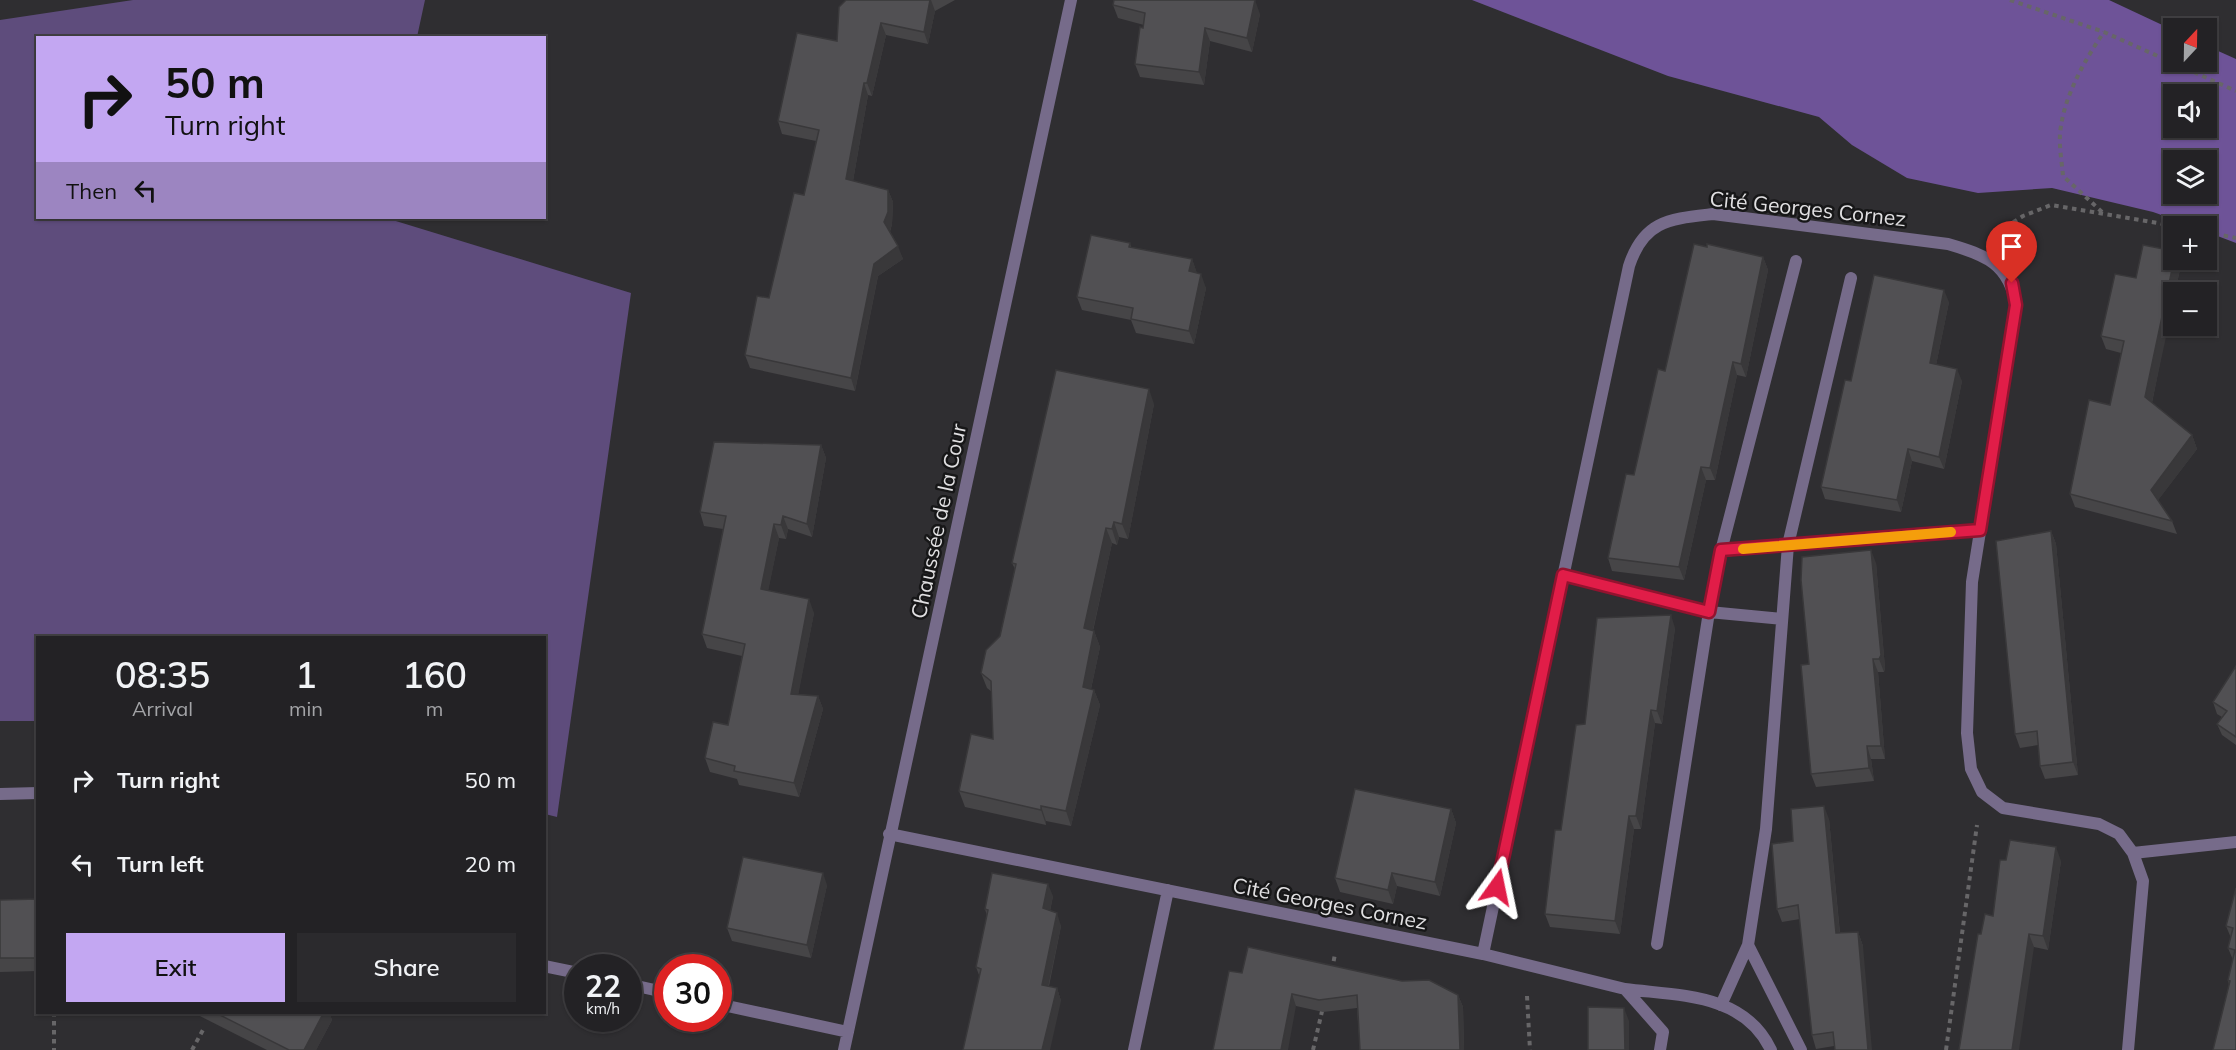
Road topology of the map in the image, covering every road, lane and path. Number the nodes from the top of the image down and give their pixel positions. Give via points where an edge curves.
1 (1071, 0) edge
2 (2010, 0) edge
3 (2104, 32) junction
4 (2236, 91) edge
5 (2102, 213) junction
6 (2163, 224) edge
7 (2217, 234) edge
8 (2236, 238) edge
9 (1974, 251) junction
10 (1796, 261) dead end
11 (1851, 278) dead end
12 (1980, 530) junction
13 (1788, 545) junction
14 (1721, 550) junction
15 (1563, 575) junction
16 (1709, 612) junction
17 (1782, 619) junction
18 (1982, 792) junction
19 (36, 793) edge
20 (0, 794) edge
21 (889, 834) junction
22 (2236, 842) edge
23 (2133, 853) junction
24 (1168, 890) junction
25 (1342, 925) junction
26 (1657, 944) dead end
27 (1748, 945) junction
28 (1483, 954) junction
29 (1525, 965) junction
30 (546, 966) edge
31 (564, 970) edge
32 (1331, 972) edge
33 (1625, 989) junction
34 (1721, 1005) junction
35 (1323, 1006) edge
36 (732, 1007) edge
37 (54, 1014) edge
38 (204, 1028) dead end
39 (848, 1032) junction
40 (54, 1050) edge
41 (192, 1050) edge
42 (844, 1050) edge
43 (1134, 1050) edge
44 (1313, 1050) edge
45 (1530, 1050) edge
46 (1660, 1050) edge
47 (1771, 1050) edge
48 (1801, 1050) edge
49 (1946, 1050) edge
50 (2128, 1050) edge

1 - 21 street, Chaussée de la Cour
2 - 3 path
3 - 4 path
3 - 5 path via 2072,91 2060,134 2063,176
5 - 6 path
5 - 9 path via 2051,205 2023,216
7 - 8 path
9 - 12 street, Cité Georges Cornez via 1996,265 2012,283 2016,305
9 - 15 street, Cité Georges Cornez via 1948,244 1713,214 1654,225 1635,246 1629,266
10 - 14 street
11 - 13 street
12 - 13 street
12 - 18 street, Cité Georges Cornez via 1972,582 1967,733 1971,769
13 - 14 street
13 - 17 street
14 - 16 street
15 - 16 street
15 - 28 street, Cité Georges Cornez
16 - 17 street
16 - 26 street
17 - 27 street via 1766,829
18 - 23 street via 2003,808 2099,824 2119,834
18 - 49 path
19 - 20 street
21 - 24 street, Cité Georges Cornez
21 - 39 street, Chaussée de la Cour
22 - 23 street
23 - 50 street via 2143,882
24 - 25 street, Cité Georges Cornez
24 - 43 street
25 - 28 street, Cité Georges Cornez
25 - 32 path
27 - 34 street
27 - 48 street
28 - 29 street, Cité Georges Cornez
29 - 33 street, Cité Georges Cornez
29 - 45 path
30 - 31 street
33 - 34 street, Cité Georges Cornez via 1704,999
33 - 46 street via 1662,1032
34 - 47 street, Cité Georges Cornez via 1737,1011 1762,1032
35 - 44 path
36 - 39 street
37 - 40 path
38 - 41 path
39 - 42 street, Chaussée de la Cour

